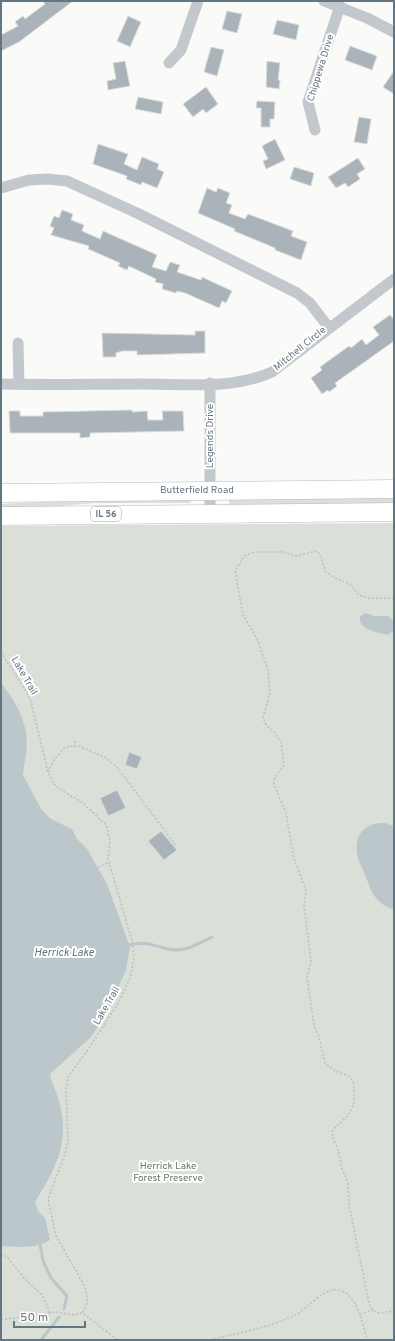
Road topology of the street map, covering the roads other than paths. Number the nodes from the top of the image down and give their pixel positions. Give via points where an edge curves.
1 (198, 1) edge
2 (324, 1) edge
3 (340, 6) junction
4 (394, 32) edge
5 (169, 63) dead end
6 (315, 130) dead end
7 (1, 188) edge
8 (394, 279) edge
9 (329, 328) junction
10 (18, 342) dead end
11 (210, 383) junction
12 (1, 384) edge
13 (19, 384) junction
14 (210, 490) junction
15 (394, 490) edge
16 (1, 493) edge
17 (394, 512) edge
18 (210, 513) junction
19 (1, 516) edge

1 - 5 street via 181,50
2 - 3 street
3 - 4 street
3 - 6 street, Chippewa Drive via 308,102
7 - 9 street, Mitchell Circle via 29,180 67,181 297,293 310,303
8 - 9 street
9 - 11 street, Mitchell Circle via 272,372 238,382
10 - 13 street
11 - 13 street, Mitchell Circle
11 - 14 street, Legends Drive
12 - 13 street, Mitchell Circle
14 - 15 main road, Butterfield Road
14 - 16 main road, Butterfield Road
14 - 18 street, Legends Drive
17 - 18 main road, IL 56
18 - 19 main road, IL 56

